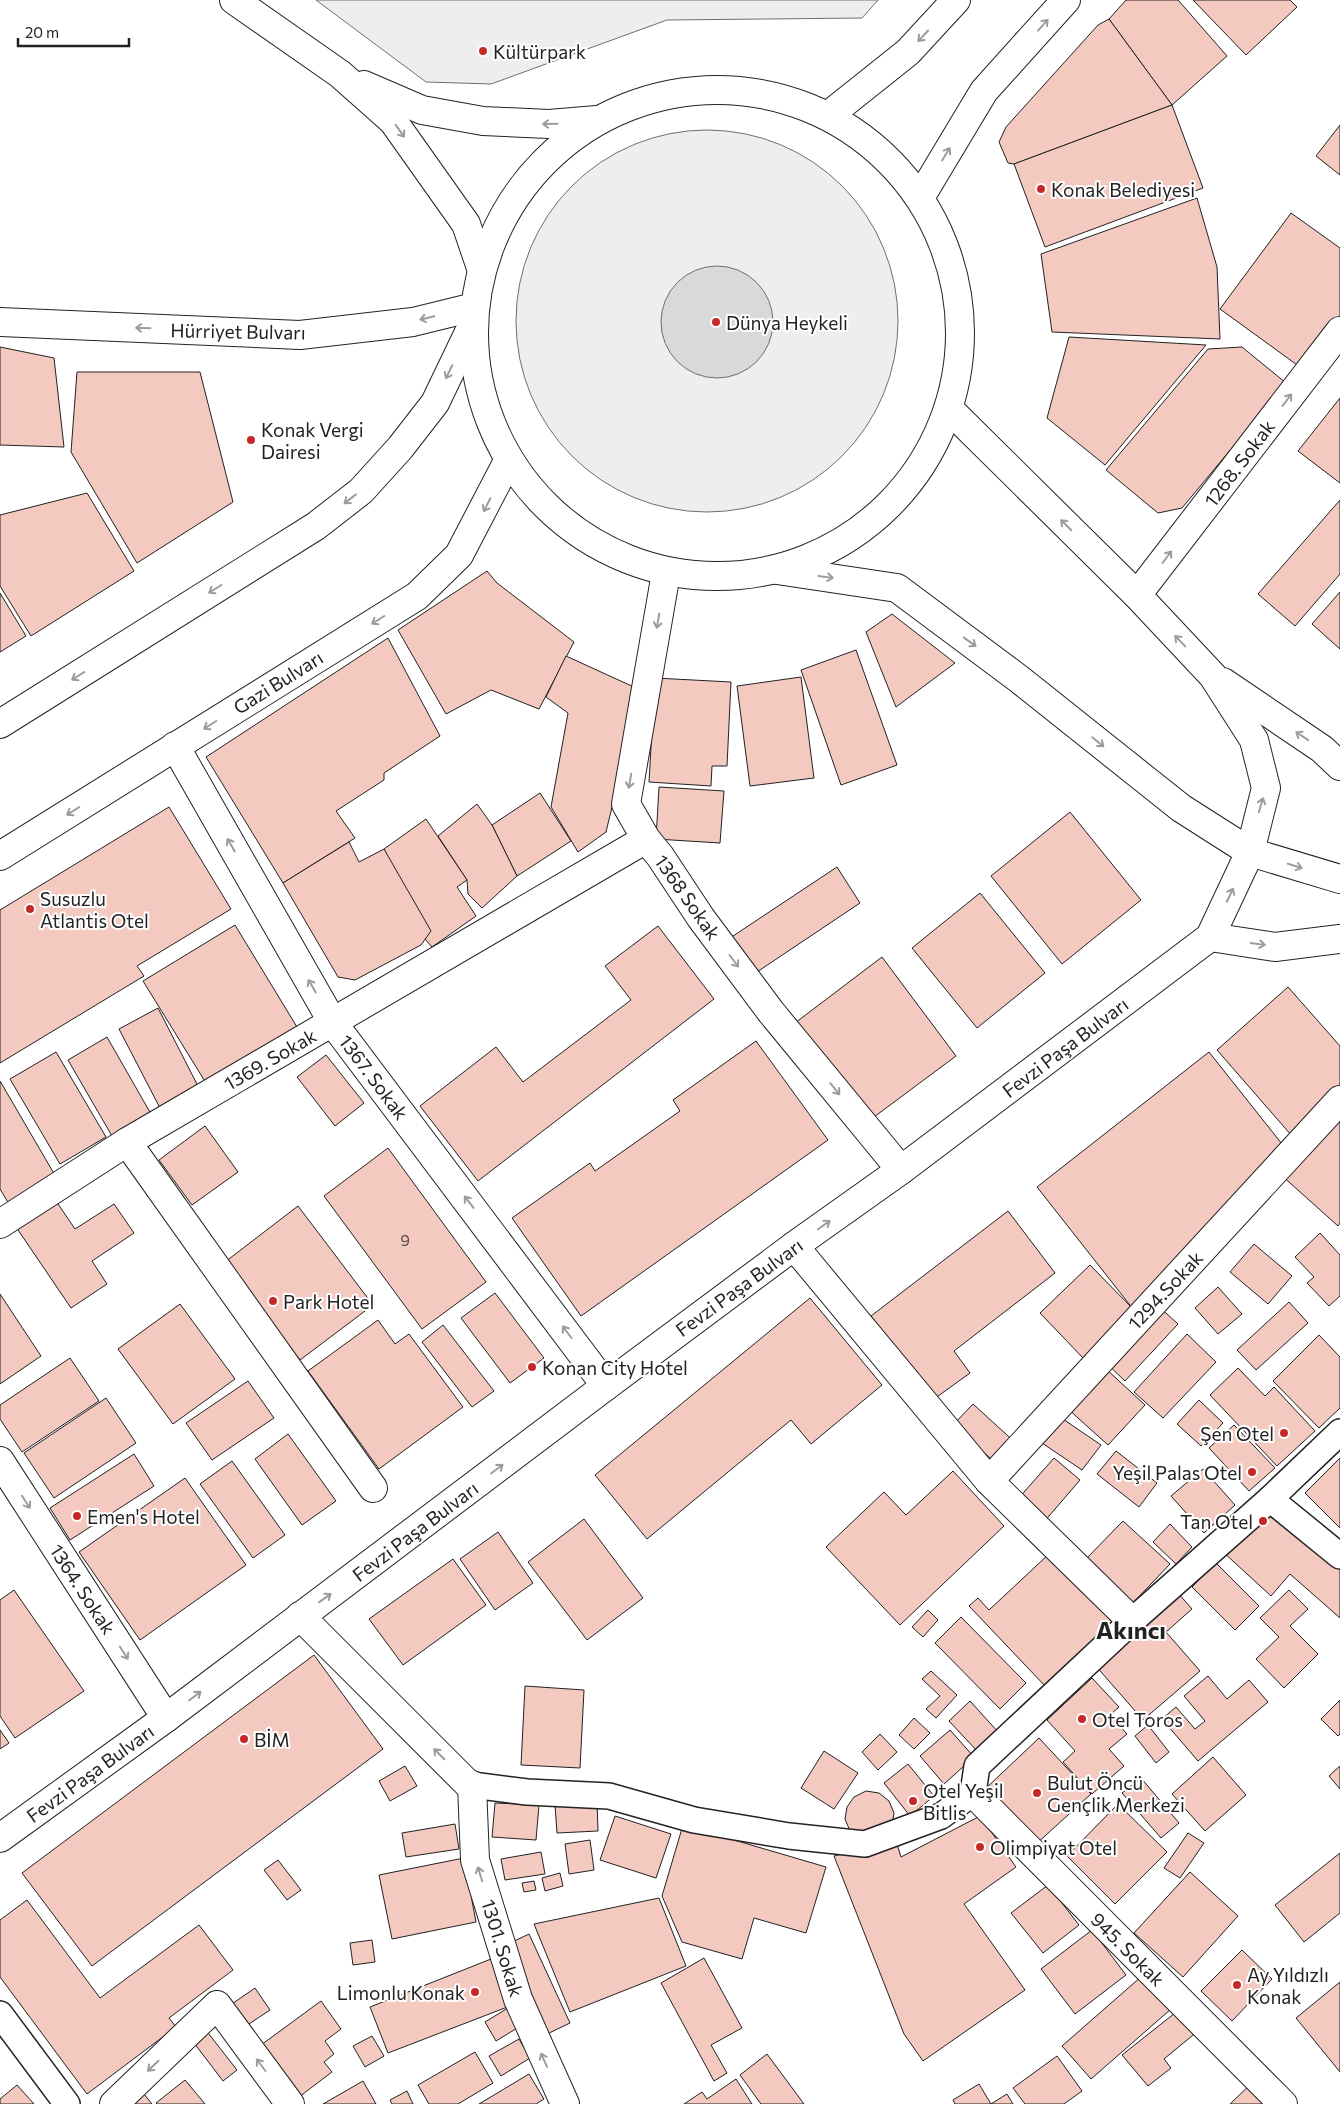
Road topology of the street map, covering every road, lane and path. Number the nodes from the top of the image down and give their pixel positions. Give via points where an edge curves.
1 (234, 0) edge
2 (956, 0) edge
3 (1066, 0) edge
4 (340, 74) junction
5 (829, 115) junction
6 (599, 120) junction
7 (921, 196) junction
8 (481, 268) junction
9 (472, 318) junction
10 (0, 322) edge
11 (1340, 330) edge
12 (950, 410) junction
13 (508, 461) junction
14 (777, 570) junction
15 (666, 572) junction
16 (1137, 595) junction
17 (1213, 676) junction
18 (0, 724) edge
19 (175, 746) junction
20 (1340, 766) edge
21 (646, 839) junction
22 (1250, 852) junction
23 (0, 856) edge
24 (1340, 879) edge
25 (1210, 937) junction
26 (1340, 939) edge
27 (333, 1023) junction
28 (1340, 1100) edge
29 (127, 1142) junction
30 (901, 1170) junction
31 (0, 1224) edge
32 (794, 1246) junction
33 (606, 1386) junction
34 (1340, 1432) edge
35 (0, 1461) edge
36 (989, 1480) junction
37 (373, 1488) dead end
38 (1270, 1498) junction
39 (1340, 1556) edge
40 (300, 1616) junction
41 (1132, 1621) junction
42 (166, 1718) junction
43 (473, 1787) junction
44 (973, 1793) junction
45 (0, 1838) edge
46 (0, 2014) edge
47 (67, 2104) edge
48 (114, 2104) edge
49 (290, 2104) edge
50 (565, 2104) edge
51 (1282, 2104) edge

1 - 4 main road
2 -> 5 main road via 908,52
7 -> 3 main road via 984,91
6 -> 4 main road via 549,124 483,121 422,110
4 -> 8 main road via 393,121 466,224
5 - 6 main road via 762,92 692,90 644,100
5 - 7 main road via 880,149
6 - 8 main road via 559,148 525,182 499,223
7 - 12 main road via 946,245 960,300 961,356
8 - 9 main road
9 -> 10 main road, Hürriyet Bulvarı via 300,335
9 - 13 main road via 485,411
9 -> 18 main road via 435,403 361,491 316,526
16 -> 11 main road, 1268. Sokak
12 - 14 main road via 911,482 852,538
16 -> 12 main road
13 - 15 main road via 550,512 604,550
13 -> 19 main road, Gazi Bulvarı via 459,556 417,596
14 - 15 main road via 722,578
14 -> 22 main road via 897,588 1019,679 1181,808
15 -> 21 main road, 1368 Sokak via 626,804
17 -> 16 main road
20 -> 17 main road via 1322,749
22 -> 17 main road, Fevzi Paşa Bulvarı via 1266,788 1254,740
19 -> 23 main road, Gazi Bulvarı
27 -> 19 main road, 1367. Sokak
21 - 27 main road, 1369. Sokak
21 -> 30 main road, 1368 Sokak via 771,1012
22 -> 24 main road
25 -> 22 main road, Fevzi Paşa Bulvarı
25 -> 26 main road via 1275,947
25 - 30 main road, Fevzi Paşa Bulvarı
27 - 29 main road, 1369. Sokak
33 -> 27 main road, 1367. Sokak
28 - 36 main road, 1294.Sokak
29 - 31 main road, 1369. Sokak
29 - 37 main road
32 -> 30 main road, Fevzi Paşa Bulvarı
32 - 33 main road, Fevzi Paşa Bulvarı
32 - 36 main road
40 -> 33 main road, Fevzi Paşa Bulvarı
34 - 38 street
35 -> 42 main road, 1364. Sokak
36 - 41 main road
38 - 39 street
38 - 41 street
42 -> 40 main road, Fevzi Paşa Bulvarı
43 -> 40 main road
41 - 44 street via 976,1766
42 - 45 main road, Fevzi Paşa Bulvarı
43 - 44 street via 609,1796 694,1820 789,1836 865,1844 941,1816
50 -> 43 main road, 1301. Sokak via 518,1999 475,1860
44 - 51 main road, 945. Sokak
46 - 47 street
49 -> 48 main road via 217,2006

